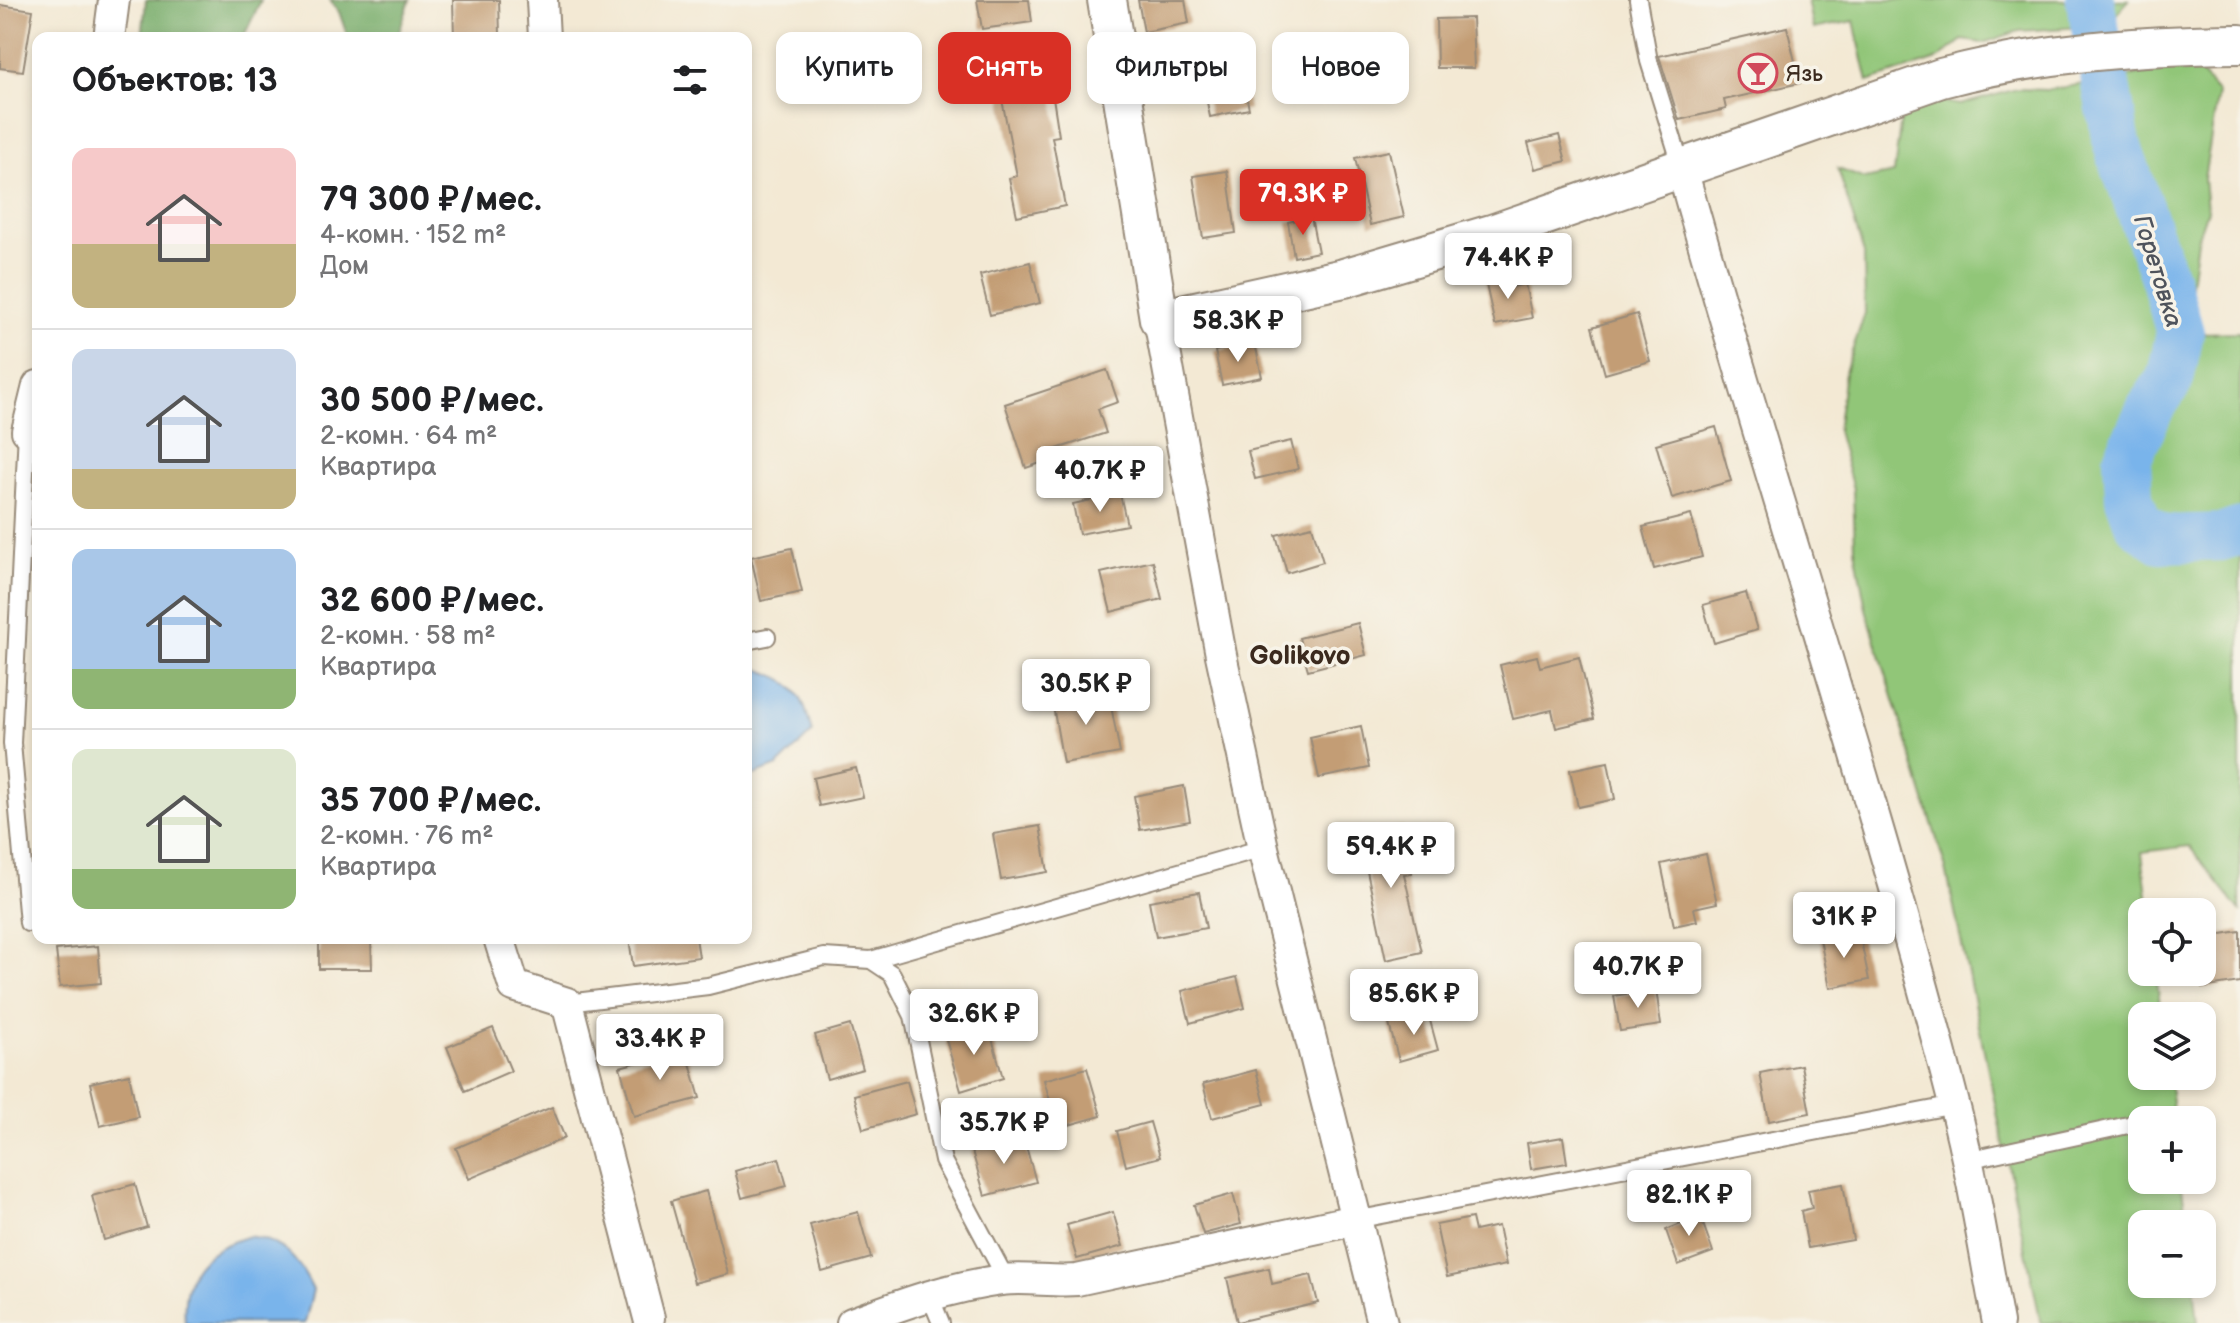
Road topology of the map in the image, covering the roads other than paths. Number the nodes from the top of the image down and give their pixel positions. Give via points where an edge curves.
1 (114, 0) edge
2 (542, 0) edge
3 (1107, 0) edge
4 (1638, 0) edge
5 (110, 32) edge
6 (544, 32) edge
7 (2240, 44) edge
8 (1682, 169) junction
9 (1159, 319) junction
10 (32, 411) edge
11 (27, 431) joint
12 (767, 637) dead end
13 (752, 640) edge
14 (1263, 848) junction
15 (32, 923) edge
16 (501, 944) edge
17 (871, 960) junction
18 (567, 1003) junction
19 (1955, 1105) junction
20 (2128, 1125) edge
21 (1967, 1160) junction
22 (1355, 1220) junction
23 (1006, 1279) junction
24 (929, 1294) junction
25 (649, 1318) dead end
26 (852, 1323) edge
27 (941, 1323) edge
28 (1382, 1323) edge
29 (1998, 1323) edge

1 - 5 street
2 - 6 street
3 - 9 street
4 - 8 lane via 1649,61
7 - 8 street via 2136,45 1993,65 1941,78
8 - 9 street via 1344,278
8 - 19 street via 1744,393 1825,643
9 - 14 street
10 - 11 street
11 - 15 lane via 12,743 28,923
12 - 13 lane
14 - 17 lane
14 - 22 street
16 - 18 street via 514,986
17 - 18 lane via 824,957 708,986
17 - 23 lane via 892,974 913,1016 943,1161
18 - 25 street
19 - 21 street
19 - 22 lane
20 - 21 lane
21 - 29 street
22 - 23 street via 1077,1280
22 - 28 street
23 - 24 street
24 - 26 street
24 - 27 lane

